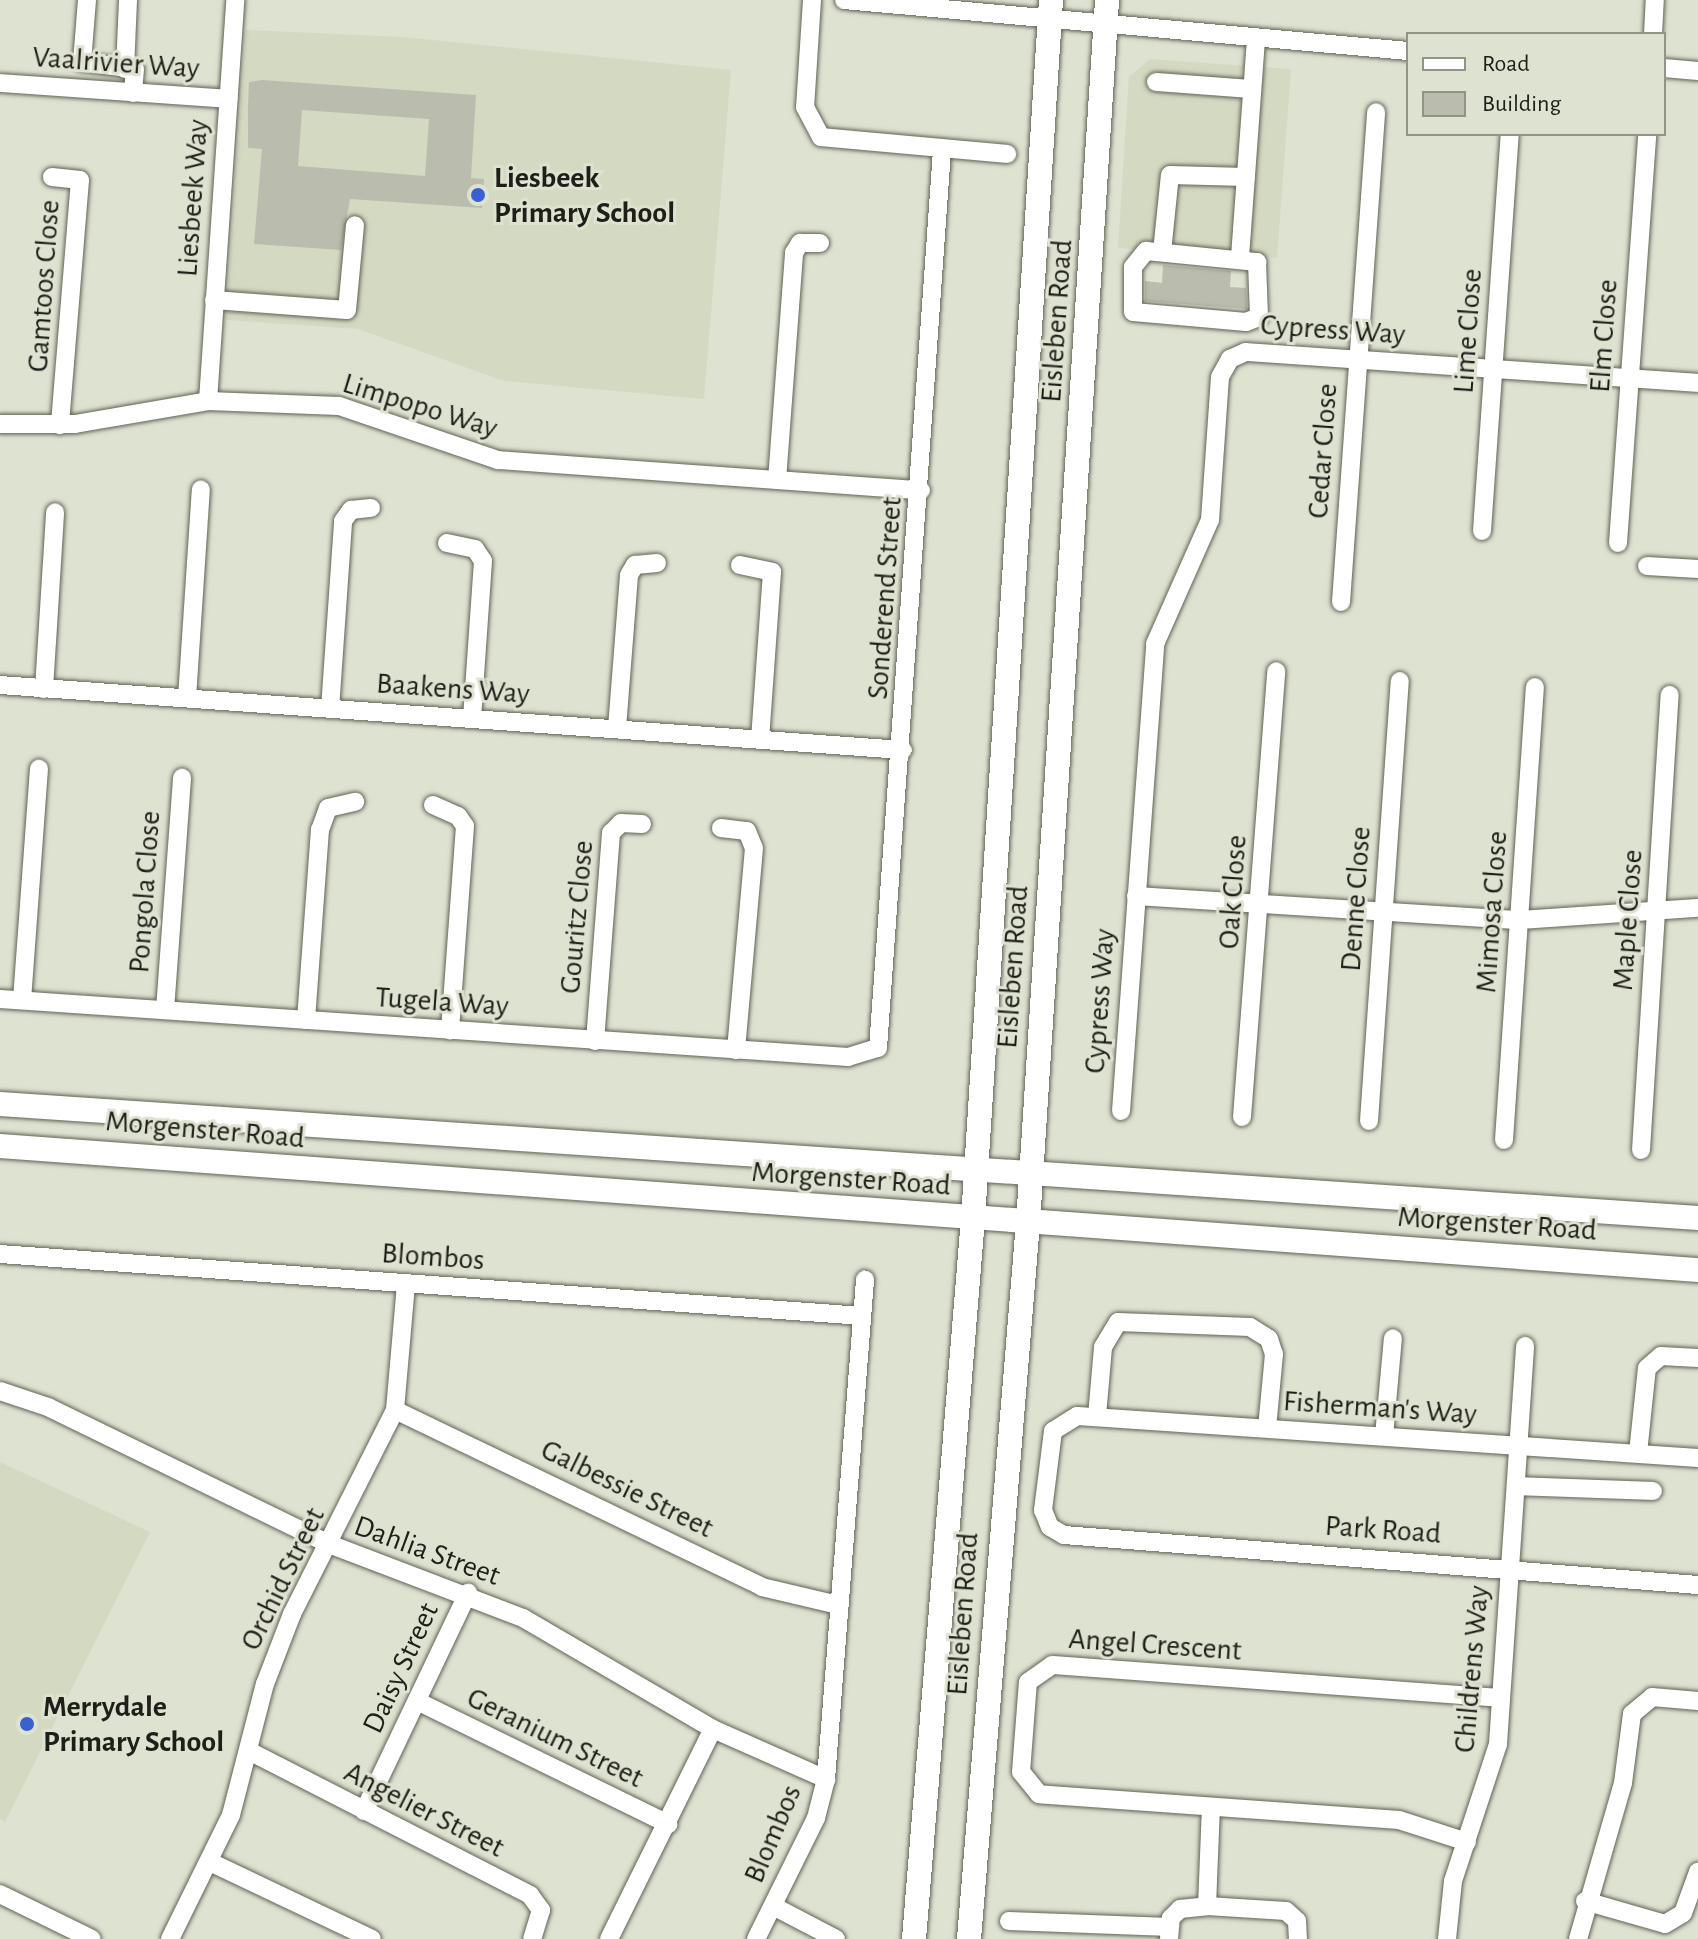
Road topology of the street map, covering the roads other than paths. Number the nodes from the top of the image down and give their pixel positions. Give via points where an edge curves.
1 (87, 0) edge
2 (128, 0) edge
3 (235, 0) edge
4 (812, 0) edge
5 (844, 0) edge
6 (1107, 0) edge
7 (1655, 0) edge
8 (1051, 11) edge
9 (1105, 27) junction
10 (1653, 32) edge
11 (1256, 40) junction
12 (1406, 51) edge
13 (1666, 68) edge
14 (137, 69) junction
15 (1698, 71) edge
16 (1156, 82) dead end
17 (0, 83) edge
18 (1252, 89) junction
19 (133, 93) junction
20 (228, 99) junction
21 (1376, 112) dead end
22 (1510, 136) edge
23 (1647, 136) edge
24 (942, 151) junction
25 (1007, 154) dead end
26 (52, 177) dead end
27 (1246, 177) junction
28 (355, 225) dead end
29 (820, 243) dead end
30 (1162, 252) junction
31 (1240, 257) junction
32 (214, 300) junction
33 (1358, 359) junction
34 (1493, 369) junction
35 (1629, 378) junction
36 (1698, 383) edge
37 (208, 401) junction
38 (0, 424) edge
39 (60, 425) junction
40 (777, 480) junction
41 (201, 489) dead end
42 (921, 490) junction
43 (371, 508) dead end
44 (55, 512) dead end
45 (1482, 531) dead end
46 (447, 543) dead end
47 (1618, 543) dead end
48 (657, 563) dead end
49 (740, 565) dead end
50 (1647, 566) dead end
51 (1698, 569) edge
52 (1341, 602) dead end
53 (1276, 671) dead end
54 (1400, 681) dead end
55 (0, 685) edge
56 (1535, 687) dead end
57 (44, 689) junction
58 (1670, 695) dead end
59 (187, 698) junction
60 (330, 709) junction
61 (472, 718) junction
62 (617, 728) junction
63 (760, 738) junction
64 (903, 750) junction
65 (39, 769) dead end
66 (182, 778) dead end
67 (355, 802) dead end
68 (433, 805) dead end
69 (642, 824) dead end
70 (721, 828) dead end
71 (1136, 896) junction
72 (1260, 904) junction
73 (1658, 908) junction
74 (1698, 908) edge
75 (1383, 912) junction
76 (1520, 920) junction
77 (0, 999) edge
78 (22, 1000) junction
79 (165, 1010) junction
80 (306, 1020) junction
81 (450, 1030) junction
82 (595, 1041) junction
83 (878, 1048) joint
84 (736, 1050) junction
85 (0, 1104) edge
86 (1121, 1111) dead end
87 (1242, 1117) dead end
88 (1369, 1121) dead end
89 (1504, 1140) dead end
90 (0, 1146) edge
91 (1641, 1150) dead end
92 (976, 1166) junction
93 (1031, 1170) junction
94 (1698, 1218) edge
95 (973, 1219) junction
96 (1028, 1223) junction
97 (0, 1254) edge
98 (1698, 1270) edge
99 (865, 1280) dead end
100 (406, 1284) junction
101 (862, 1316) junction
102 (1393, 1338) dead end
103 (1525, 1346) dead end
104 (1698, 1358) edge
105 (0, 1391) edge
106 (395, 1410) junction
107 (1097, 1416) junction
108 (1267, 1428) junction
109 (1384, 1436) junction
110 (1518, 1445) junction
111 (1638, 1453) junction
112 (1698, 1458) edge
113 (1516, 1486) junction
114 (1653, 1491) dead end
115 (1064, 1535) joint
116 (329, 1544) junction
117 (1510, 1567) junction
118 (1698, 1585) edge
119 (468, 1593) junction
120 (838, 1605) junction
121 (1501, 1698) junction
122 (417, 1701) junction
123 (1698, 1701) edge
124 (713, 1729) junction
125 (249, 1751) junction
126 (826, 1779) junction
127 (1211, 1807) junction
128 (364, 1811) junction
129 (668, 1824) junction
130 (1467, 1842) junction
131 (210, 1862) junction
132 (1698, 1872) edge
133 (0, 1894) edge
134 (1585, 1901) junction
135 (773, 1906) junction
136 (1207, 1906) junction
137 (1009, 1921) dead end
138 (1169, 1933) edge
139 (92, 1939) edge
140 (170, 1939) edge
141 (372, 1939) edge
142 (532, 1939) edge
143 (609, 1939) edge
144 (756, 1939) edge
145 (836, 1939) edge
146 (914, 1939) edge
147 (969, 1939) edge
148 (1298, 1939) edge
149 (1447, 1939) edge
150 (1578, 1939) edge

1 - 14 street via 82,62
2 - 14 street
3 - 20 street, Liesbeek Way
4 - 24 street via 805,107 810,126 834,142
5 - 8 street
6 - 9 main road, Eisleben Road
7 - 10 street
8 - 9 street
8 - 92 main road, Eisleben Road
9 - 11 street
9 - 93 main road, Eisleben Road
11 - 12 street
11 - 18 street
13 - 15 street
14 - 19 street
16 - 18 street
17 - 19 street, Vaalrivier Way
18 - 27 street
19 - 20 street, Vaalrivier Way
20 - 32 street, Liesbeek Way
21 - 33 street, Cedar Close
22 - 34 street, Lime Close
23 - 35 street, Elm Close
24 - 25 street
24 - 42 street, Sonderend Street
26 - 39 street, Gamtoos Close via 80,180
27 - 30 street via 1170,175
27 - 31 street
28 - 32 street via 347,310
29 - 40 street via 800,243 794,253
30 - 31 street
30 - 31 street via 1146,251 1136,259 1133,312 1256,321 1262,267
32 - 37 street, Liesbeek Way
33 - 34 street, Cypress Way
33 - 52 street, Cedar Close
33 - 71 street, Cypress Way via 1246,352 1230,359 1220,377 1210,520 1155,644
34 - 35 street, Cypress Way
34 - 45 street, Lime Close
35 - 36 street, Cypress Way
35 - 47 street, Elm Close
37 - 39 street, Limpopo Way
37 - 40 street, Limpopo Way via 346,407 498,460
38 - 39 street, Limpopo Way
40 - 42 street, Limpopo Way
41 - 59 street
42 - 64 street, Sonderend Street
43 - 60 street via 351,510 343,521
44 - 57 street
46 - 61 street via 475,549 483,561
48 - 62 street via 635,565 629,575
49 - 63 street via 772,572
50 - 51 street
53 - 72 street, Oak Close
54 - 75 street, Denne Close
55 - 57 street, Baakens Way
56 - 76 street, Mimosa Close
57 - 59 street, Baakens Way
58 - 73 street, Maple Close
59 - 60 street, Baakens Way
60 - 61 street, Baakens Way
61 - 62 street, Baakens Way
62 - 63 street, Baakens Way
63 - 64 street, Baakens Way
64 - 83 street, Sonderend Street
65 - 78 street
66 - 79 street, Pongola Close
67 - 80 street via 328,808 320,830
68 - 81 street via 458,816 465,826
69 - 82 street, Gouritz Close via 621,823 611,833
70 - 84 street via 747,831 754,848
71 - 72 street, Cypress Way
71 - 86 street, Cypress Way
72 - 75 street, Cypress Way
72 - 87 street, Oak Close
73 - 74 street, Cypress Way
73 - 76 street, Cypress Way
73 - 91 street, Maple Close
75 - 76 street, Cypress Way
75 - 88 street, Denne Close
76 - 89 street, Mimosa Close
77 - 78 street, Tugela Way
78 - 79 street, Tugela Way
79 - 80 street, Tugela Way
80 - 81 street, Tugela Way
81 - 82 street, Tugela Way
82 - 84 street, Tugela Way
83 - 84 street, Tugela Way via 848,1057
85 - 92 main road, Morgenster Road
90 - 95 main road, Morgenster Road
92 - 93 main road, Morgenster Road
92 - 95 main road, Eisleben Road
93 - 94 main road, Morgenster Road
93 - 96 main road, Eisleben Road
95 - 96 main road, Morgenster Road
95 - 146 main road, Eisleben Road
96 - 98 main road, Morgenster Road
96 - 147 main road, Eisleben Road
97 - 100 street, Blombos
99 - 101 street, Blombos
100 - 101 street, Blombos
100 - 106 street, Orchid Street
101 - 120 street, Blombos
102 - 109 street
103 - 110 street, Childrens Way
104 - 111 street via 1661,1356 1647,1368
105 - 116 street, Dahlia Street via 48,1407
106 - 116 street, Orchid Street
106 - 120 street, Galbessie Street via 762,1587
107 - 108 street, Fisherman's Way
107 - 108 street via 1103,1347 1118,1322 1250,1327 1269,1339 1274,1354
107 - 115 street, Fisherman's Way via 1059,1422 1050,1440 1043,1510 1050,1527
108 - 109 street, Fisherman's Way
109 - 110 street, Fisherman's Way
110 - 111 street, Fisherman's Way
110 - 113 street, Childrens Way
111 - 112 street, Fisherman's Way
113 - 114 street
113 - 117 street, Childrens Way
115 - 117 street, Park Road
116 - 119 street, Dahlia Street
116 - 125 street, Orchid Street via 273,1660
117 - 118 street, Park Road
117 - 121 street, Childrens Way
119 - 122 street, Daisy Street
119 - 124 street, Dahlia Street via 582,1647
120 - 126 street, Blombos
121 - 127 street, Angel Crescent via 1052,1665 1031,1676 1021,1772 1033,1792
121 - 130 street, Childrens Way via 1495,1756
122 - 128 street, Daisy Street
122 - 129 street, Geranium Street
123 - 134 street via 1652,1697 1636,1706 1623,1783
124 - 126 street, Dahlia Street
124 - 129 street
125 - 128 street, Angelier Street
125 - 131 street, Orchid Street
126 - 135 street, Blombos via 816,1818
127 - 130 street, Angel Crescent via 1399,1820
127 - 136 street
128 - 142 street, Angelier Street via 530,1895 541,1910
129 - 143 street
130 - 149 street, Childrens Way via 1450,1899
131 - 140 street, Orchid Street
131 - 141 street
132 - 134 street via 1683,1913 1665,1924
133 - 139 street
134 - 150 street
135 - 144 street, Blombos
135 - 145 street
136 - 138 street via 1180,1909
136 - 148 street via 1286,1911 1297,1921
137 - 138 street

